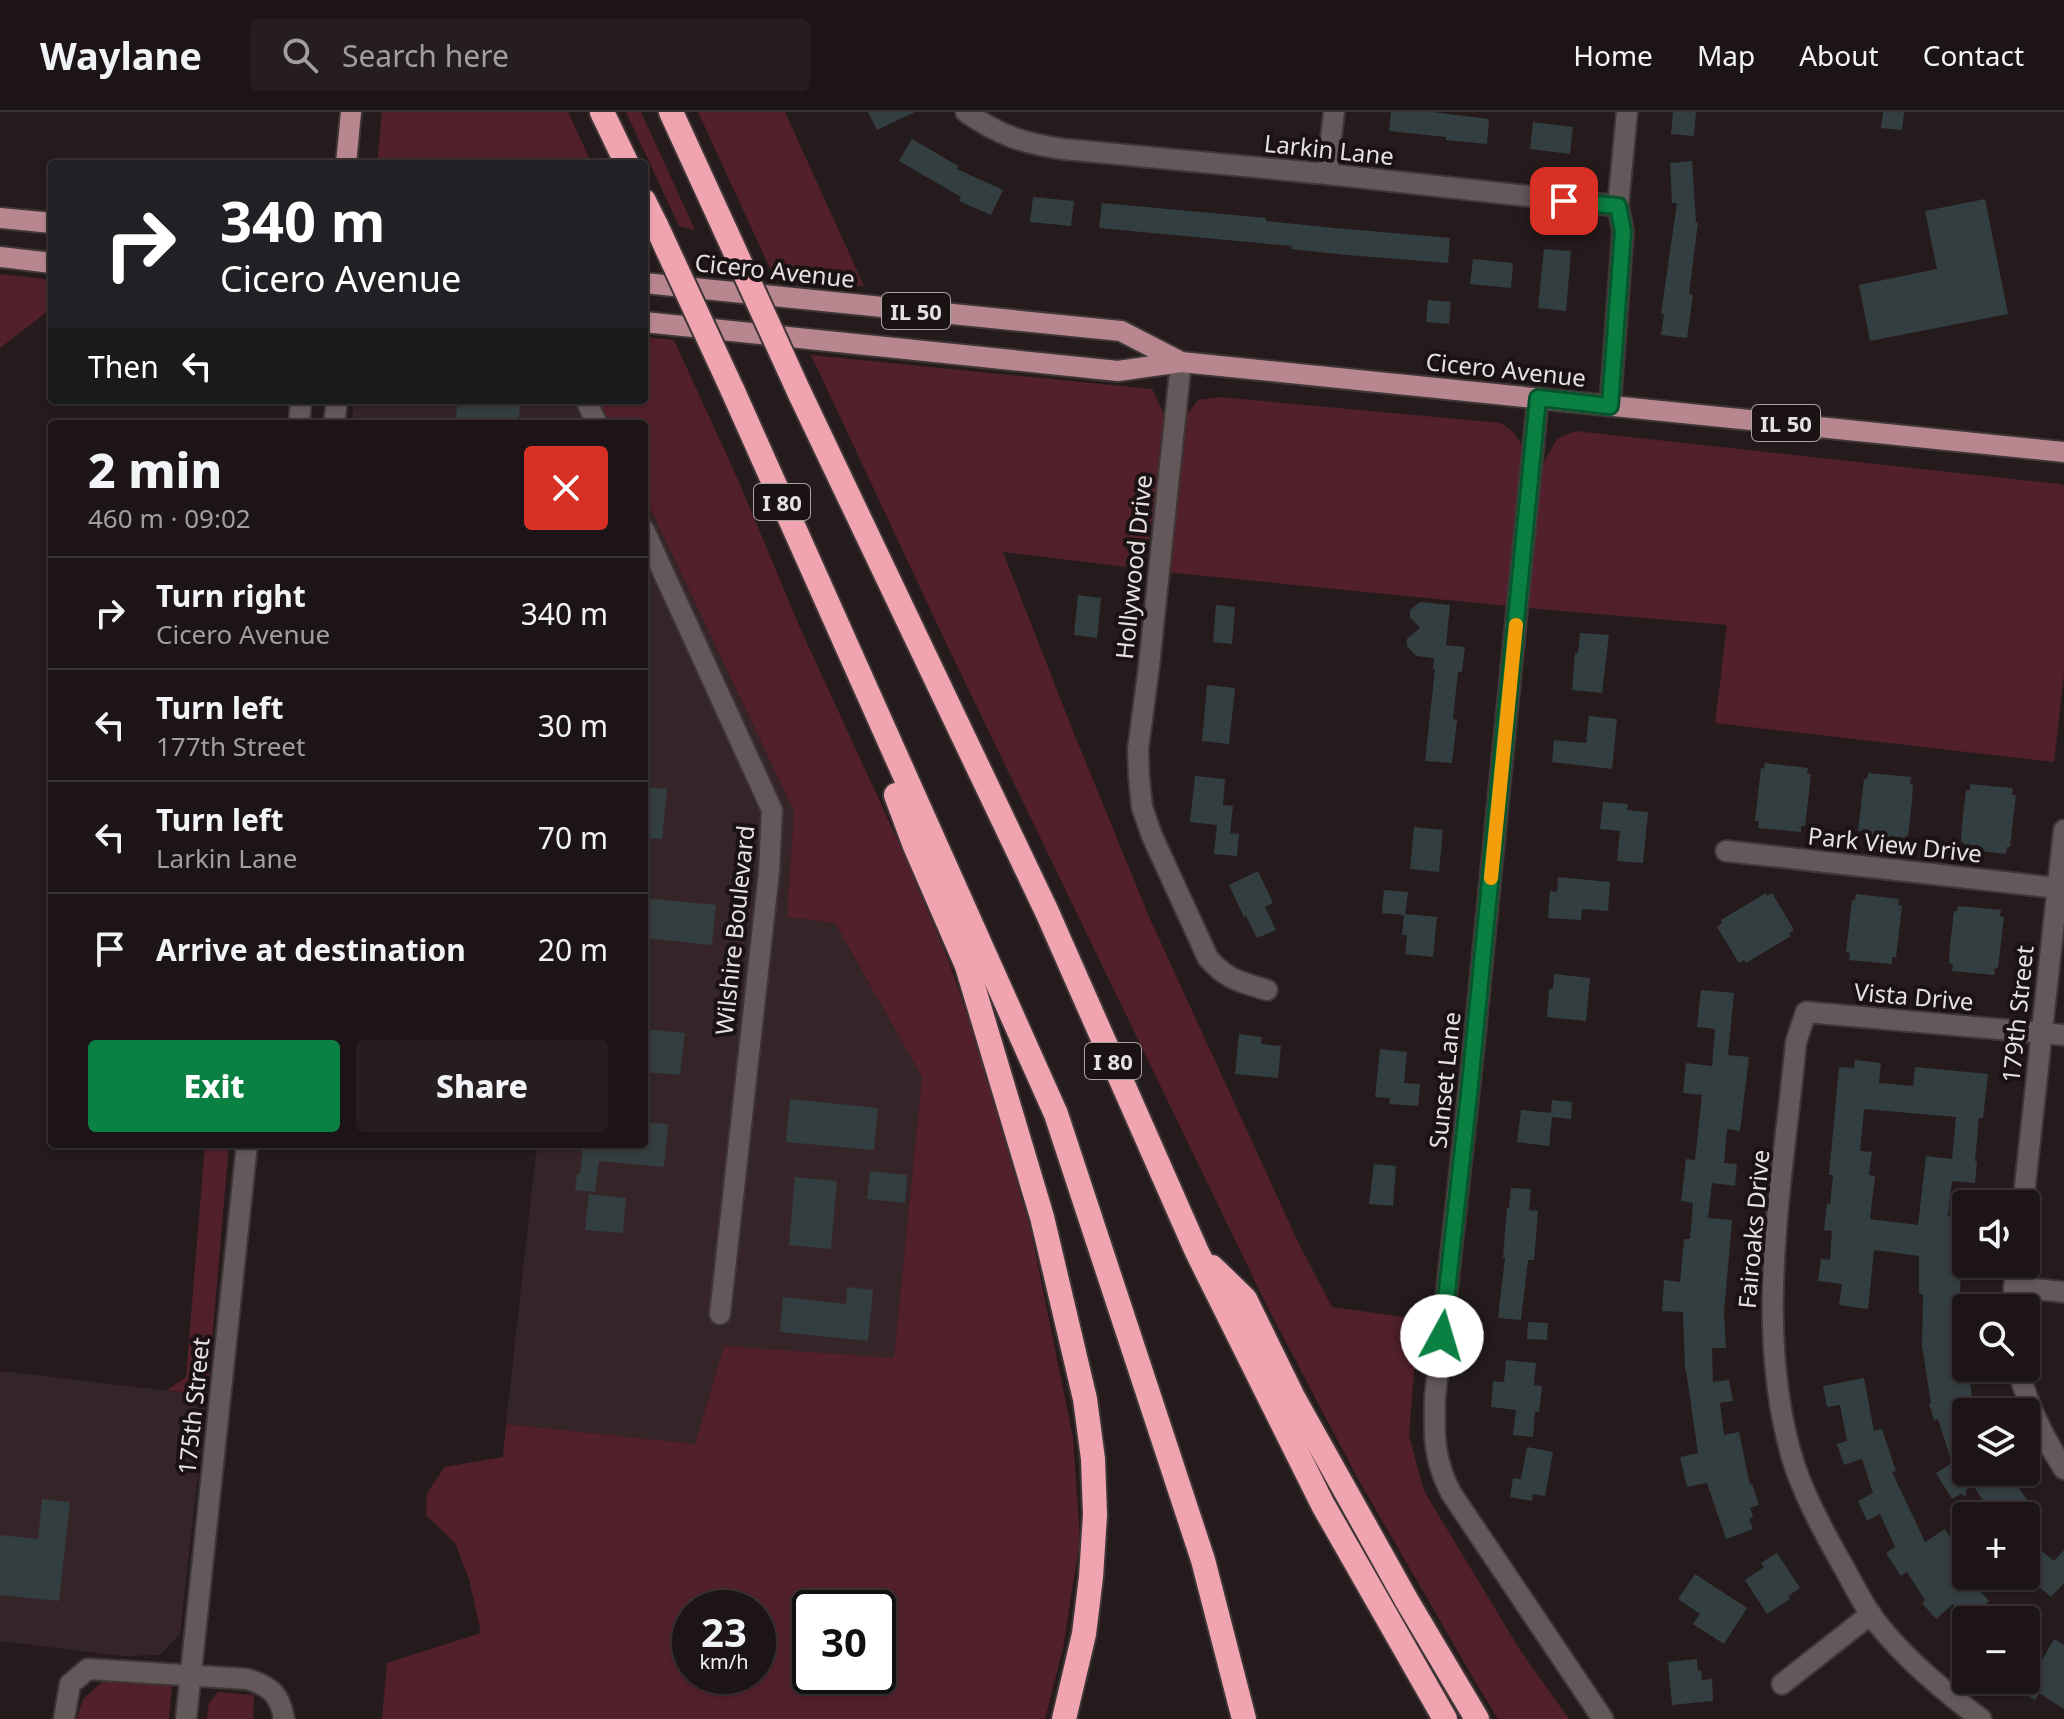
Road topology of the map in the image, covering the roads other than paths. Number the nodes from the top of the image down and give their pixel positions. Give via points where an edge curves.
1 (351, 112) edge
2 (602, 112) edge
3 (671, 112) edge
4 (966, 112) edge
5 (1334, 112) edge
6 (1627, 112) edge
7 (346, 160) edge
8 (625, 160) edge
9 (1327, 174) junction
10 (1618, 206) junction
11 (648, 209) edge
12 (0, 218) edge
13 (48, 223) edge
14 (0, 257) edge
15 (48, 263) edge
16 (648, 283) edge
17 (648, 322) edge
18 (1181, 362) junction
19 (1538, 398) junction
20 (1610, 406) junction
21 (2064, 452) edge
22 (648, 539) edge
23 (832, 616) junction
24 (2064, 830) edge
25 (1726, 851) dead end
26 (2057, 888) junction
27 (1267, 990) dead end
28 (1806, 1012) joint
29 (2041, 1033) junction
30 (2064, 1035) edge
31 (247, 1148) edge
32 (2024, 1190) edge
33 (1197, 1252) junction
34 (2064, 1292) edge
35 (2040, 1295) edge
36 (720, 1314) dead end
37 (2021, 1382) edge
38 (2064, 1469) edge
39 (1871, 1614) junction
40 (191, 1674) junction
41 (1782, 1684) dead end
42 (64, 1719) edge
43 (186, 1719) edge
44 (284, 1719) edge
45 (1064, 1719) edge
46 (1244, 1719) edge
47 (1445, 1719) edge
48 (1477, 1719) edge
49 (1603, 1719) edge
50 (1981, 1719) edge

1 - 7 main road
2 - 8 highway
3 - 33 highway, I 80, bridge via 1047,912
4 - 9 street, Larkin Lane via 1003,135 1034,145
5 - 9 street
6 - 10 street
9 - 10 street, Larkin Lane
10 - 20 street via 1623,231
11 - 23 highway, I 80, bridge
12 - 13 main road
14 - 15 main road
16 - 18 main road, Cicero Avenue / IL 50 via 1121,331
17 - 18 main road, Cicero Avenue / IL 50 via 1118,371
18 - 19 main road, Cicero Avenue / IL 50
18 - 27 street, Hollywood Drive via 1138,749 1142,807 1208,958 1222,973
19 - 20 main road, Cicero Avenue / IL 50
19 - 49 street, Sunset Lane via 1434,1443 1451,1493
20 - 21 main road, Cicero Avenue / IL 50
22 - 36 street, Wilshire Boulevard via 772,810
23 - 45 highway via 915,846 967,966 1042,1217 1085,1399 1093,1459 1091,1577
23 - 46 highway, I 80 via 1056,1114 1203,1560
24 - 26 street, 179th Street
25 - 26 street, Park View Drive
26 - 29 street, 179th Street
28 - 29 street, Vista Drive
28 - 39 street, Fairoaks Drive via 1796,1042 1772,1278 1777,1379 1794,1465 1813,1512
29 - 30 street, Vista Drive
29 - 32 street, 179th Street
31 - 40 street, 175th Street
33 - 47 highway, I 80 via 1323,1505
33 - 48 highway via 1245,1299 1293,1397
34 - 35 street
37 - 38 street via 2035,1422
39 - 41 street
39 - 50 street, Fairoaks Drive via 1917,1665
40 - 42 street via 88,1669 70,1684
40 - 43 street, 175th Street
40 - 44 street via 265,1684

